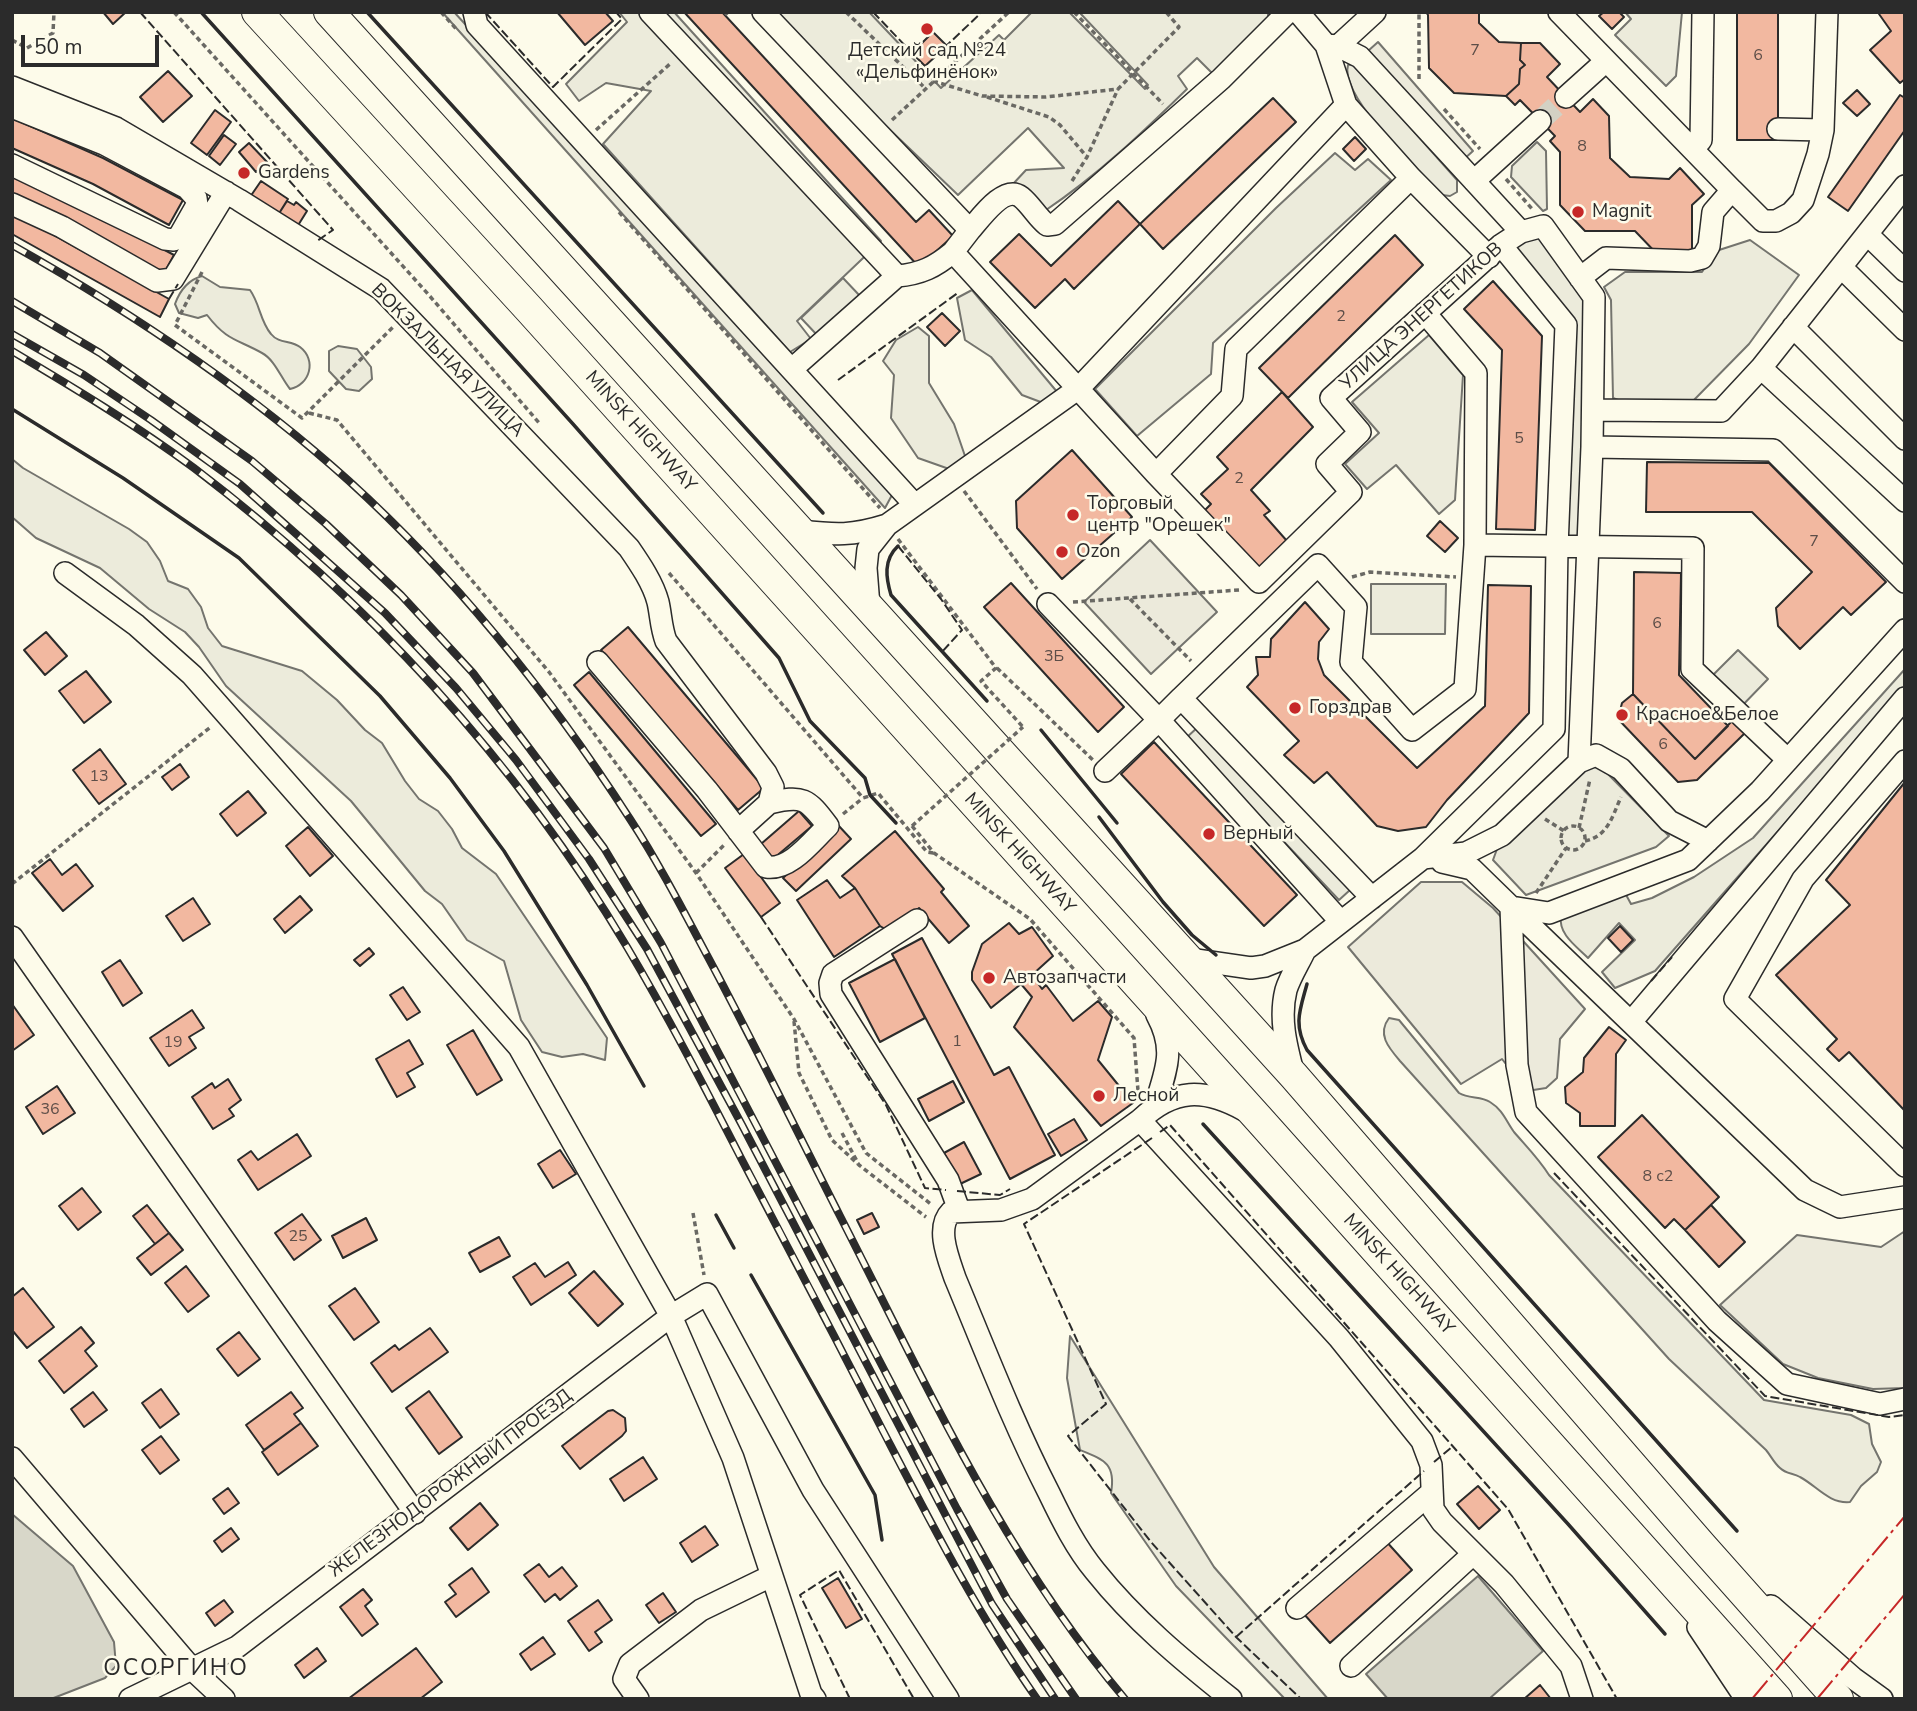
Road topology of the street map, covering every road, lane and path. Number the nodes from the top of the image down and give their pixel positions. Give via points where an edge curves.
1 (54, 12) edge
2 (257, 12) edge
3 (329, 12) edge
4 (441, 12) edge
5 (474, 12) edge
6 (650, 12) edge
7 (763, 12) edge
8 (846, 12) edge
9 (1009, 12) edge
10 (1074, 12) edge
11 (1166, 12) edge
12 (1288, 12) edge
13 (1298, 12) edge
14 (1375, 12) edge
15 (1419, 12) edge
16 (1559, 12) edge
17 (1703, 12) edge
18 (1827, 12) edge
19 (458, 31) dead end
20 (12, 40) edge
21 (1332, 45) junction
22 (685, 50) junction
23 (1606, 61) junction
24 (1132, 73) junction
25 (1419, 79) dead end
26 (933, 81) junction
27 (12, 87) edge
28 (926, 89) junction
29 (1118, 89) junction
30 (982, 96) junction
31 (1566, 97) tunnel mouth
32 (1346, 105) junction
33 (12, 107) edge
34 (1177, 118) junction
35 (1540, 121) tunnel mouth
36 (1778, 129) dead end
37 (1823, 130) junction
38 (594, 132) dead end
39 (877, 133) junction
40 (1693, 149) junction
41 (1087, 157) junction
42 (12, 165) edge
43 (1411, 178) junction
44 (1474, 181) junction
45 (1071, 182) dead end
46 (1905, 186) edge
47 (1732, 190) junction
48 (226, 192) junction
49 (12, 204) edge
50 (617, 210) dead end
51 (970, 230) junction
52 (1521, 232) junction
53 (1867, 234) junction
54 (1495, 251) junction
55 (953, 252) junction
56 (1841, 267) junction
57 (204, 268) dead end
58 (1905, 271) edge
59 (897, 276) junction
60 (1580, 278) junction
61 (1425, 313) junction
62 (406, 314) junction
63 (1793, 327) junction
64 (1905, 330) edge
65 (1761, 368) junction
66 (792, 369) junction
67 (1079, 388) junction
68 (1593, 410) junction
69 (309, 412) junction
70 (1905, 439) edge
71 (1592, 447) junction
72 (835, 457) junction
73 (846, 459) dead end
74 (1156, 474) junction
75 (954, 477) junction
76 (1905, 501) edge
77 (915, 505) junction
78 (887, 525) junction
79 (800, 531) junction
80 (1475, 545) junction
81 (1587, 546) junction
82 (1558, 547) junction
83 (65, 573) dead end
84 (1353, 576) dead end
85 (1457, 577) dead end
86 (1259, 582) junction
87 (1905, 582) edge
88 (1130, 598) junction
89 (1278, 602) junction
90 (1048, 604) junction
91 (869, 606) junction
92 (1905, 630) edge
93 (598, 662) dead end
94 (996, 668) junction
95 (1205, 674) junction
96 (1181, 698) junction
97 (1905, 698) edge
98 (227, 714) junction
99 (1158, 720) junction
100 (1588, 758) junction
101 (1787, 760) junction
102 (1905, 761) edge
103 (1105, 771) joint
104 (1629, 778) junction
105 (863, 798) dead end
106 (768, 803) junction
107 (828, 826) junction
108 (1579, 828) junction
109 (738, 831) junction
110 (1585, 841) junction
111 (1708, 841) junction
112 (1566, 848) junction
113 (1423, 858) junction
114 (696, 873) junction
115 (12, 884) edge
116 (1371, 898) junction
117 (1518, 908) junction
118 (917, 920) dead end
119 (1341, 922) junction
120 (12, 937) edge
121 (1305, 950) junction
122 (1189, 959) junction
123 (1145, 995) junction
124 (794, 1019) junction
125 (1631, 1022) junction
126 (1294, 1076) junction
127 (1148, 1113) junction
128 (1258, 1118) junction
129 (842, 1133) dead end
130 (859, 1165) junction
131 (1905, 1166) edge
132 (1905, 1197) edge
133 (693, 1213) dead end
134 (953, 1213) junction
135 (945, 1248) junction
136 (707, 1294) junction
137 (671, 1316) junction
138 (1905, 1399) edge
139 (12, 1458) edge
140 (1432, 1492) junction
141 (415, 1513) junction
142 (1702, 1546) junction
143 (1474, 1554) junction
144 (1660, 1570) junction
145 (771, 1576) junction
146 (1297, 1608) dead end
147 (1351, 1666) dead end
148 (193, 1670) junction
149 (131, 1699) edge
150 (224, 1699) edge
151 (638, 1699) edge
152 (815, 1699) edge
153 (948, 1699) edge
154 (1230, 1699) edge
155 (1582, 1699) edge
156 (1746, 1699) edge
157 (1777, 1699) edge
158 (1838, 1699) edge
159 (1882, 1699) edge

1 - 20 path via 53,33 27,48
2 - 123 highway, MINSK HIGHWAY
3 - 79 highway
4 - 19 path
5 - 66 street via 477,24
6 - 22 street
7 - 39 street
8 - 28 path
9 - 26 path
10 - 24 path
11 - 24 path via 1178,27
12 - 34 street
13 - 21 street
14 - 21 street
15 - 25 path
16 - 23 street
17 - 40 street via 1701,140
18 - 37 street
21 - 32 street
21 - 44 street via 1360,57
22 - 38 path
22 - 59 street
23 - 31 street
23 - 40 street
24 - 29 path
24 - 34 path
26 - 28 path
26 - 30 path
27 - 48 street, ВОКЗАЛЬНАЯ УЛИЦА via 116,128
28 - 39 path
29 - 30 path via 1046,97
29 - 41 path
30 - 41 path via 1049,117
32 - 43 street
32 - 67 street
33 - 42 street via 104,144 187,188 197,205 180,235 165,239
34 - 51 street via 1055,224 1047,225 1012,193 1003,195
35 - 44 street
36 - 37 street
37 - 47 street via 1803,200 1791,213 1776,221 1763,220
39 - 51 street
40 - 47 street
41 - 45 path
43 - 54 street
43 - 74 street via 1236,349 1232,397
44 - 52 street
46 - 53 street
47 - 60 street via 1713,212 1709,246 1702,258 1606,258
48 - 49 street via 173,279 163,282
48 - 62 street, ВОКЗАЛЬНАЯ УЛИЦА via 381,289
50 - 72 path
51 - 55 street
52 - 54 street, УЛИЦА ЭНЕРГЕТИКОВ
52 - 60 street, УЛИЦА ЭНЕРГЕТИКОВ via 1543,226
53 - 56 street
53 - 58 street
54 - 61 street, УЛИЦА ЭНЕРГЕТИКОВ
54 - 82 street via 1566,326
55 - 59 street via 934,268
55 - 67 street
56 - 63 street
56 - 64 street
57 - 69 path via 175,325 302,418
59 - 66 street
60 - 68 street, УЛИЦА ЭНЕРГЕТИКОВ via 1594,297
61 - 80 street via 1476,373
61 - 86 street, УЛИЦА ЭНЕРГЕТИКОВ via 1331,398 1360,432 1327,464 1351,492
62 - 69 path
62 - 106 street, ВОКЗАЛЬНАЯ УЛИЦА via 629,548 658,601 666,641 766,773 773,787
63 - 65 street
63 - 70 street
65 - 68 street via 1721,411
65 - 76 street
66 - 77 street
67 - 74 street
67 - 75 street
68 - 71 street, УЛИЦА ЭНЕРГЕТИКОВ
69 - 114 path via 337,420 550,672
71 - 81 street, УЛИЦА ЭНЕРГЕТИКОВ
71 - 87 street via 1773,450
72 - 73 path
72 - 78 path via 879,505
74 - 86 street
75 - 77 street
75 - 90 path
77 - 78 street
78 - 79 street via 840,535
78 - 91 street via 868,549
78 - 94 path
79 - 91 highway
80 - 82 street
80 - 89 street via 1465,689 1412,730 1351,662 1356,607 1318,565
81 - 82 street
81 - 100 street, УЛИЦА ЭНЕРГЕТИКОВ
81 - 101 street via 1693,548 1692,669
82 - 113 street via 1555,729
83 - 98 street via 158,644
84 - 85 path via 1370,572
86 - 88 path via 1237,591
86 - 89 street
88 - 90 path
88 - 95 path
89 - 95 street
90 - 99 street
91 - 122 highway
92 - 101 street
93 - 109 street
94 - 103 path
94 - 127 path, bridge via 981,681 1023,727 912,826 934,853 1030,919 1134,1038
95 - 96 street
96 - 99 street
96 - 116 street
97 - 125 street
98 - 115 path
98 - 137 street via 519,1047
99 - 103 street
99 - 119 street
100 - 104 street via 1621,769
100 - 108 path
100 - 113 street via 1502,835 1466,853
101 - 111 street
102 - 131 street via 1803,879 1735,999
104 - 110 path via 1607,830
104 - 111 street via 1669,821
105 - 107 path
106 - 107 street via 791,798 812,804
106 - 109 street
107 - 109 street via 775,869 766,867
108 - 110 path
108 - 112 path via 1564,831
109 - 114 path
110 - 112 path via 1577,850
111 - 117 street via 1688,860 1549,913
112 - 117 path
113 - 116 street
113 - 117 street via 1472,869
114 - 124 path
116 - 119 street
117 - 125 street
117 - 138 street via 1517,1065 1526,1112 1717,1321 1787,1384 1880,1404
118 - 134 street via 833,974 831,994 948,1180
119 - 121 street
120 - 141 street
121 - 122 street via 1251,968
121 - 126 street via 1283,1010
122 - 126 highway
123 - 127 street via 1162,1025 1169,1051
123 - 128 highway, MINSK HIGHWAY
124 - 130 path via 799,1073 832,1140
124 - 134 path via 866,1153
125 - 132 street via 1805,1190 1840,1207
126 - 142 highway
127 - 128 street via 1184,1095 1200,1093
127 - 134 street via 1032,1199 1001,1210
127 - 140 street via 1422,1441 1431,1465
128 - 144 highway, MINSK HIGHWAY
129 - 130 path
130 - 135 path via 926,1216 936,1247
133 - 136 path
134 - 135 street
135 - 154 street via 1029,1455 1067,1530 1093,1570 1121,1601 1181,1660
136 - 137 street, ЖЕЛЕЗНОДОРОЖНЫЙ ПРОЕЗД
136 - 153 street via 813,1490
137 - 141 street, ЖЕЛЕЗНОДОРОЖНЫЙ ПРОЕЗД
137 - 145 street via 733,1458
139 - 148 street
140 - 143 street via 1433,1509 1441,1522
140 - 146 street
141 - 148 street, ЖЕЛЕЗНОДОРОЖНЫЙ ПРОЕЗД via 237,1647
142 - 158 highway
142 - 159 street
143 - 147 street
143 - 155 street via 1571,1666
144 - 156 street
144 - 157 highway, MINSK HIGHWAY
145 - 151 street via 701,1610 630,1664 624,1679
145 - 152 street
148 - 149 street, ЖЕЛЕЗНОДОРОЖНЫЙ ПРОЕЗД
148 - 150 street

